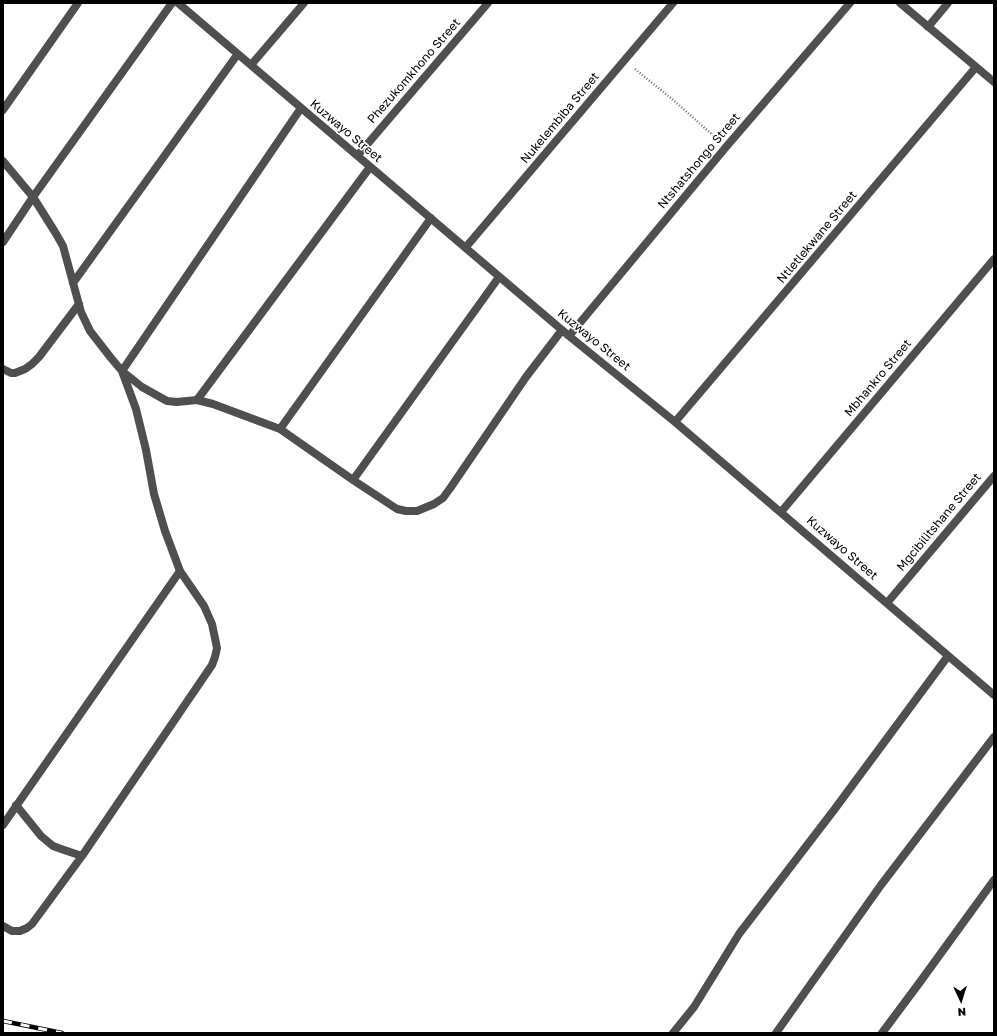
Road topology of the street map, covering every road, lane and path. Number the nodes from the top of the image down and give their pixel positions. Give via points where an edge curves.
1 (78, 3) edge
2 (172, 3) edge
3 (178, 3) edge
4 (304, 3) edge
5 (488, 3) edge
6 (673, 3) edge
7 (850, 3) edge
8 (900, 3) edge
9 (948, 3) edge
10 (928, 27) junction
11 (238, 55) junction
12 (625, 60) junction
13 (251, 65) junction
14 (976, 67) junction
15 (994, 82) edge
16 (300, 108) junction
17 (3, 110) edge
18 (726, 147) junction
19 (358, 155) junction
20 (3, 161) edge
21 (370, 167) junction
22 (33, 197) junction
23 (431, 218) junction
24 (3, 242) edge
25 (466, 247) junction
26 (994, 259) edge
27 (500, 277) junction
28 (73, 283) junction
29 (79, 304) junction
30 (562, 330) junction
31 (569, 336) junction
32 (3, 370) edge
33 (122, 371) junction
34 (197, 400) junction
35 (675, 422) junction
36 (280, 429) junction
37 (994, 476) edge
38 (353, 480) junction
39 (781, 512) junction
40 (180, 571) junction
41 (887, 603) junction
42 (948, 656) junction
43 (993, 693) edge
44 (994, 737) edge
45 (16, 805) junction
46 (3, 825) edge
47 (82, 856) junction
48 (994, 880) edge
49 (3, 926) edge
50 (673, 1033) edge
51 (776, 1033) edge
52 (882, 1033) edge

1 - 17 street
2 - 22 street
3 - 11 street, Kuzwayo Street
4 - 13 street
5 - 19 street, Phezukomkhono Street
6 - 12 street, Nukelembiba Street
7 - 18 street, Ntshatshongo Street
8 - 10 street
9 - 10 street
10 - 14 street
11 - 13 street, Kuzwayo Street
11 - 28 street
12 - 18 path
12 - 25 street, Nukelembiba Street
13 - 16 street, Kuzwayo Street
14 - 15 street
14 - 35 street, Ntletlekwane Street
16 - 19 street, Kuzwayo Street
16 - 33 street
18 - 31 street, Ntshatshongo Street
19 - 21 street, Kuzwayo Street
20 - 22 street
21 - 23 street, Kuzwayo Street
21 - 34 street
22 - 24 street
22 - 28 street via 63,246
23 - 25 street, Kuzwayo Street
23 - 36 street
25 - 27 street, Kuzwayo Street
26 - 39 street, Mbhankro Street
27 - 30 street, Kuzwayo Street
27 - 38 street
28 - 29 street
29 - 32 street via 32,364 14,373
29 - 33 street via 90,331
30 - 31 street, Kuzwayo Street
30 - 38 street via 512,396 443,498 417,511 406,511 397,509
31 - 35 street, Kuzwayo Street
33 - 34 street via 142,387 168,401
33 - 40 street via 138,416 164,531
34 - 36 street
35 - 39 street, Kuzwayo Street
36 - 38 street
37 - 41 street, Mgcibilitshane Street
39 - 41 street, Kuzwayo Street
40 - 45 street
40 - 47 street via 204,606 212,624 217,648 212,665
41 - 42 street, Kuzwayo Street
42 - 43 street, Kuzwayo Street
42 - 50 street via 740,934 694,1007
44 - 51 street via 886,879
45 - 46 street
45 - 47 street via 40,836 53,846
47 - 49 street via 32,924 20,931
48 - 52 street

